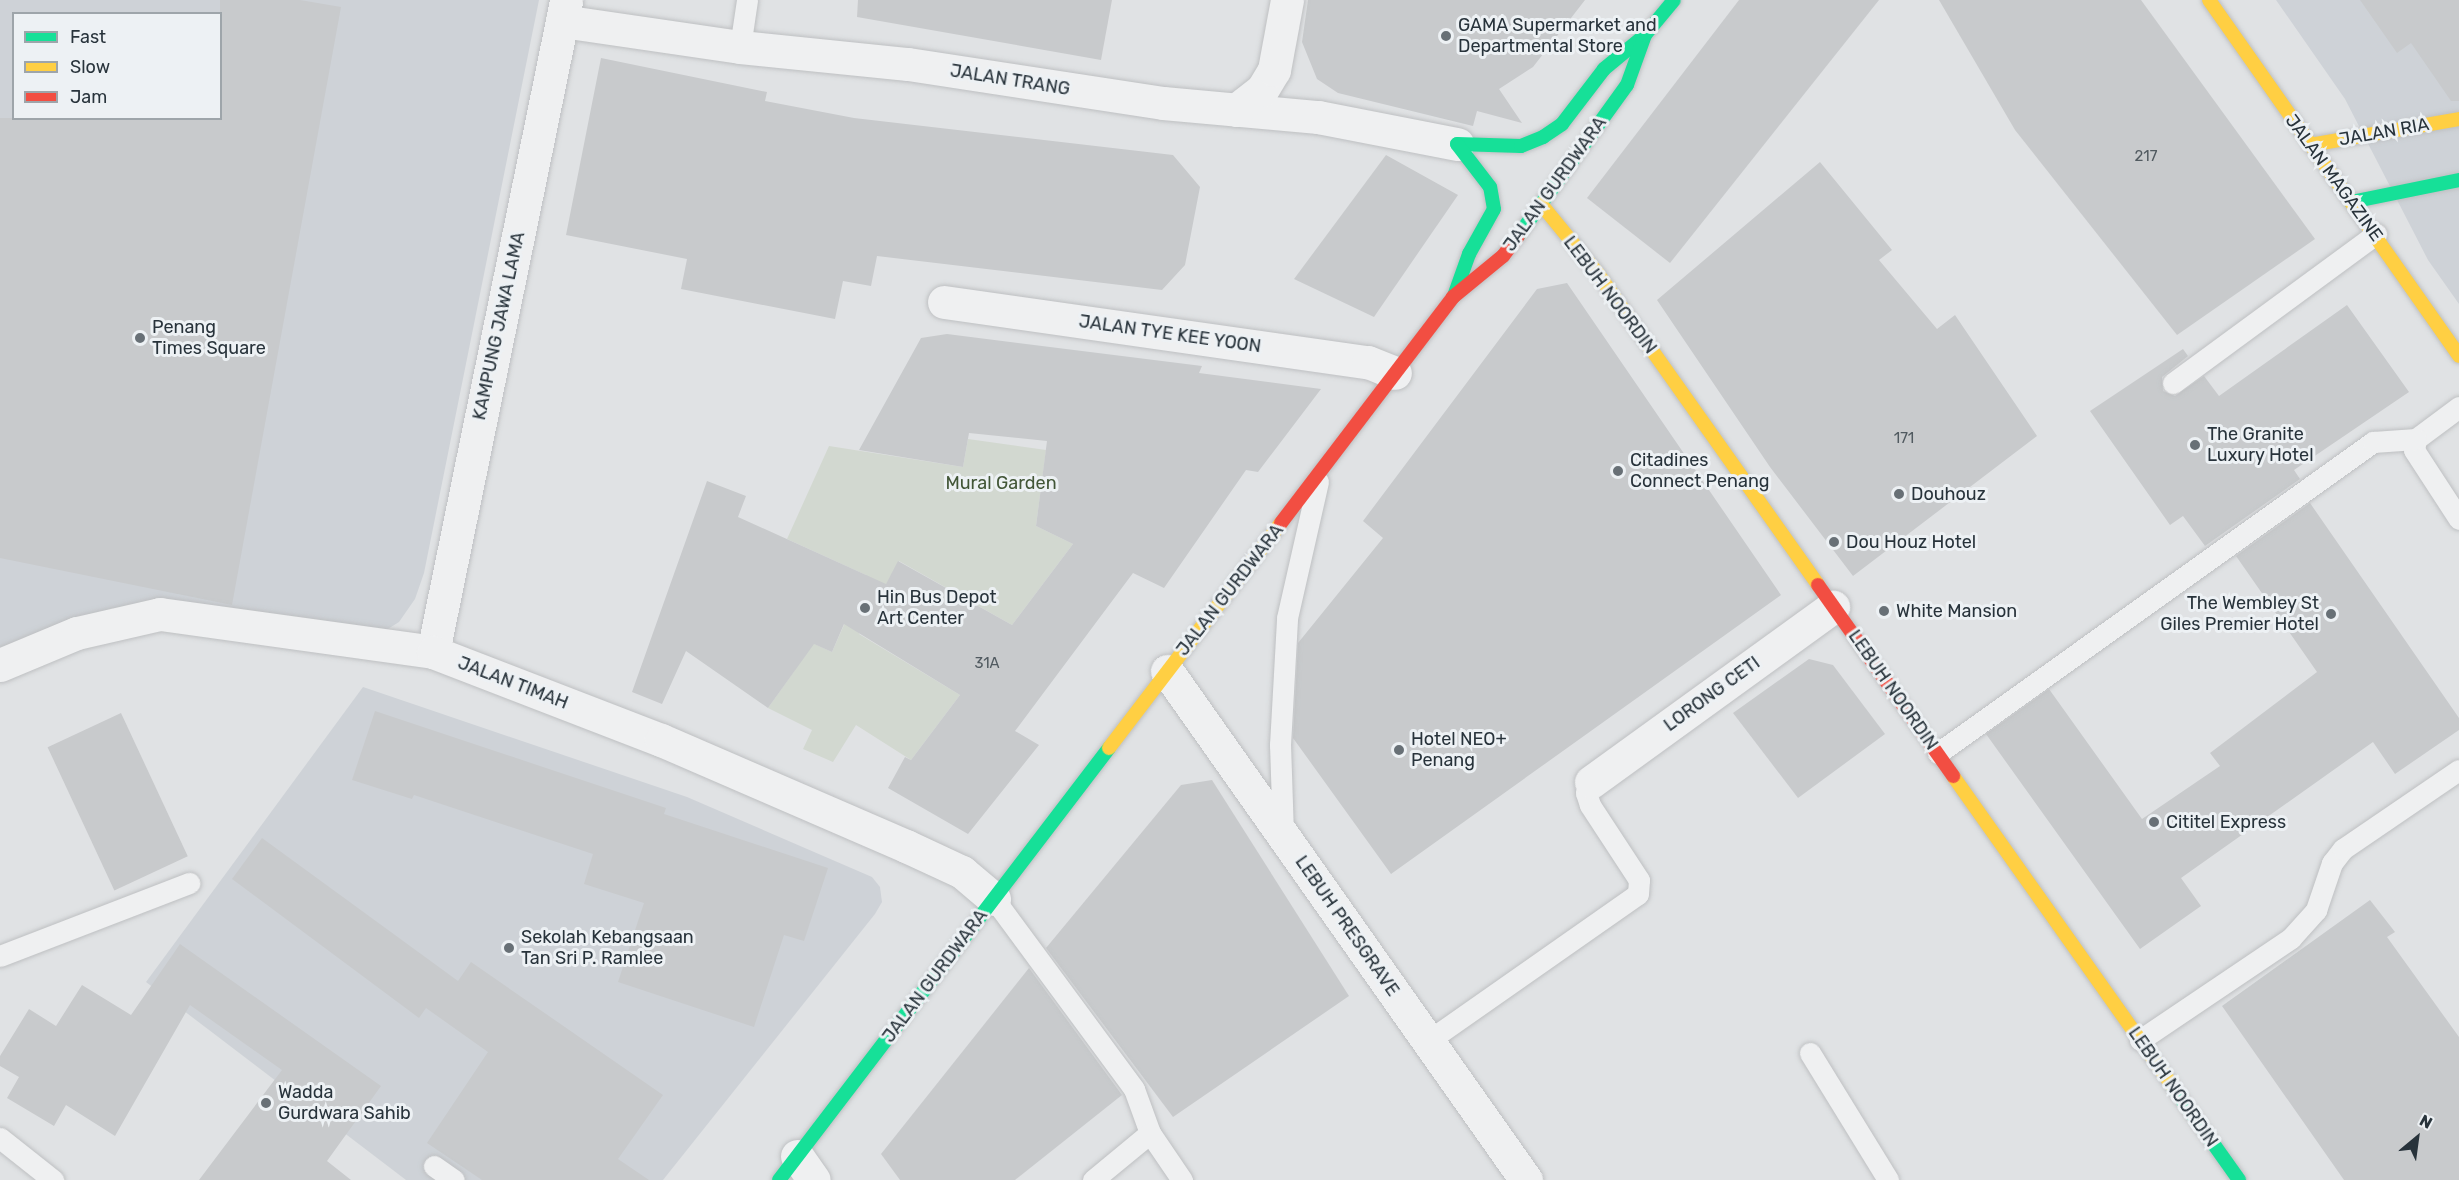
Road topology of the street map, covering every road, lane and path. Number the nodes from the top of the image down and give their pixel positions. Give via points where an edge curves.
1 (747, 0) edge
2 (1287, 0) edge
3 (1674, 0) edge
4 (2209, 0) edge
5 (564, 11) edge
6 (1645, 35) junction
7 (740, 47) junction
8 (1278, 56) junction
9 (1236, 110) junction
10 (1318, 117) junction
11 (2459, 119) edge
12 (1457, 144) junction
13 (2310, 145) junction
14 (2459, 180) edge
15 (2351, 202) junction
16 (1541, 204) junction
17 (2376, 234) junction
18 (1453, 297) junction
19 (944, 302) dead end
20 (2459, 356) edge
21 (1395, 373) junction
22 (2173, 383) dead end
23 (2459, 407) edge
24 (2415, 445) junction
25 (1320, 472) junction
26 (2459, 519) edge
27 (1833, 606) junction
28 (433, 651) junction
29 (0, 665) edge
30 (1167, 671) junction
31 (1938, 753) junction
32 (2459, 770) edge
33 (1591, 782) joint
34 (1282, 835) junction
35 (189, 884) dead end
36 (994, 898) junction
37 (0, 956) edge
38 (2140, 1040) junction
39 (1428, 1041) junction
40 (1810, 1053) dead end
41 (1150, 1133) junction
42 (0, 1138) edge
43 (434, 1166) dead end
44 (797, 1172) edge
45 (53, 1180) edge
46 (454, 1180) edge
47 (1093, 1180) edge
48 (1182, 1180) edge
49 (1526, 1180) edge
50 (1888, 1180) edge
51 (2239, 1180) edge

1 - 7 lane
2 - 8 street
3 - 6 main road, JALAN GURDWARA
4 - 13 main road, JALAN MAGAZINE
5 - 7 street, JALAN TRANG
5 - 28 street, KAMPUNG JAWA LAMA
6 - 12 main road via 1604,69 1562,124 1543,137 1521,146
6 - 16 main road, JALAN GURDWARA via 1627,85
7 - 9 street, JALAN TRANG via 908,64 1163,104
8 - 9 street via 1262,90
8 - 10 street via 1292,88
9 - 10 street, JALAN TRANG
10 - 12 street, JALAN TRANG
11 - 13 main road, JALAN RIA
12 - 18 main road via 1490,187 1494,209 1468,254
13 - 15 main road, JALAN MAGAZINE
14 - 15 main road
15 - 17 main road, JALAN MAGAZINE
16 - 18 main road, JALAN GURDWARA via 1503,256
16 - 27 main road, LEBUH NOORDIN via 1598,274
17 - 20 main road, JALAN MAGAZINE
17 - 22 lane
18 - 21 main road, JALAN GURDWARA
19 - 21 street, JALAN TYE KEE YOON via 1368,362
21 - 25 main road, JALAN GURDWARA
23 - 24 lane
24 - 26 lane
24 - 31 lane via 2373,442
25 - 30 main road, JALAN GURDWARA
25 - 34 lane via 1287,618 1281,745
27 - 31 main road, LEBUH NOORDIN
27 - 33 street, LORONG CETI
28 - 29 street, JALAN TIMAH via 160,614 77,633
28 - 36 street, JALAN TIMAH via 661,740 924,855 962,872
30 - 34 street, LEBUH PRESGRAVE
30 - 36 main road, JALAN GURDWARA
31 - 38 main road, LEBUH NOORDIN
32 - 38 lane via 2343,849 2332,863 2316,910 2291,938
33 - 39 lane via 1586,793 1590,805 1639,880 1638,894
34 - 39 street, LEBUH PRESGRAVE
35 - 37 lane
36 - 41 lane via 1134,1089
36 - 44 main road, JALAN GURDWARA
38 - 51 main road, LEBUH NOORDIN
39 - 49 street, LEBUH PRESGRAVE
40 - 50 lane
41 - 47 lane
41 - 48 lane
42 - 45 lane
43 - 46 lane

